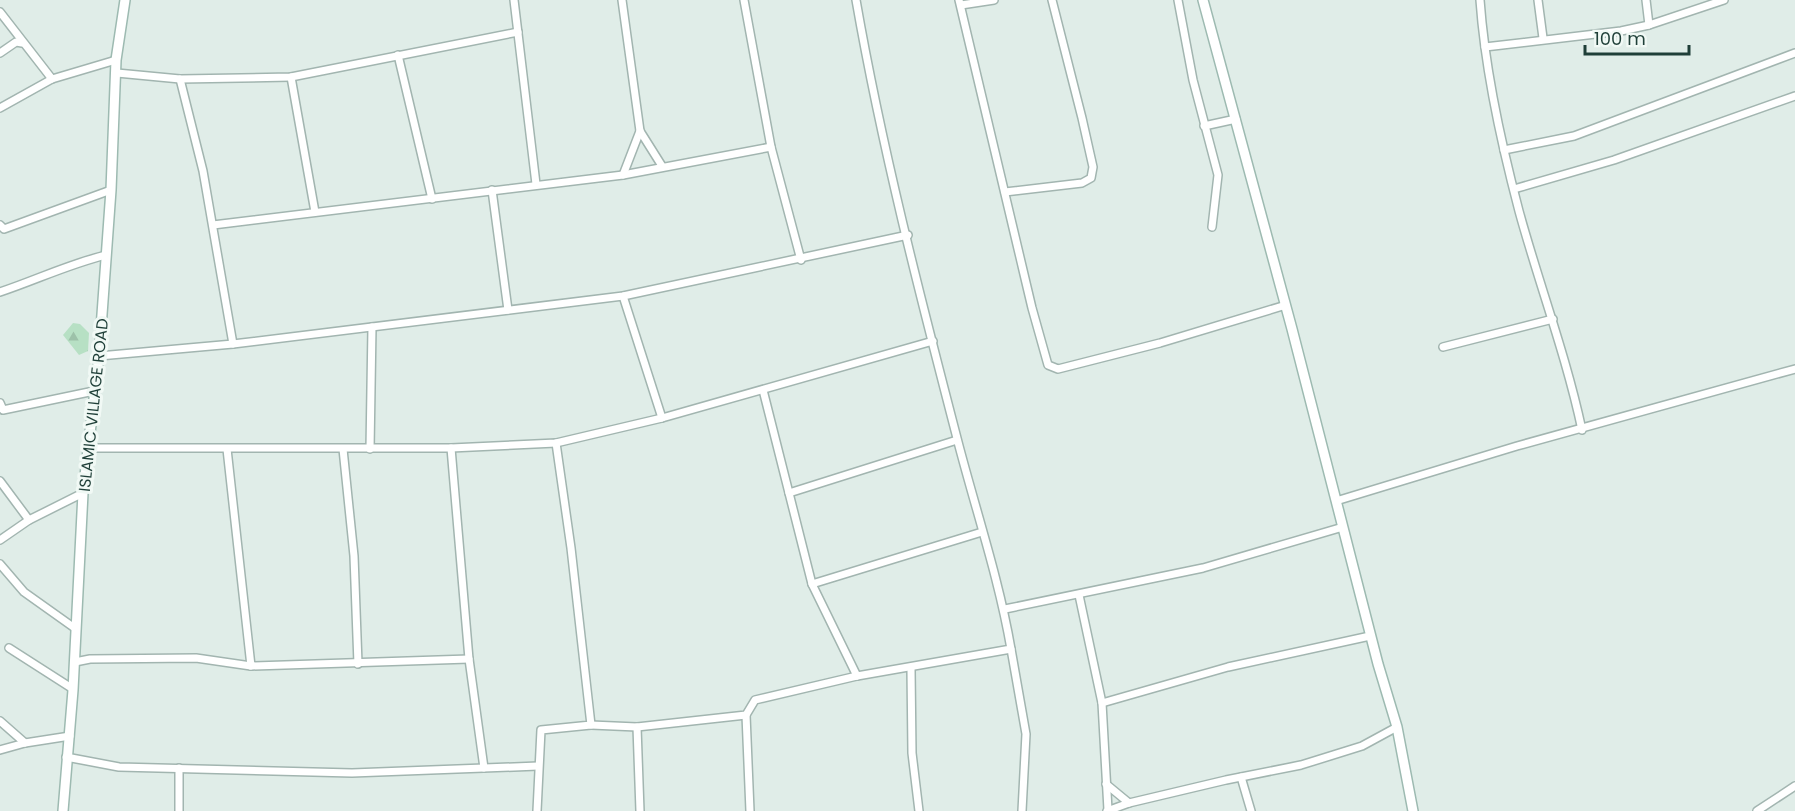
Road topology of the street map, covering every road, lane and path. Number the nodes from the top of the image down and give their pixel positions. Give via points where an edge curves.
1 (125, 0) edge
2 (514, 0) edge
3 (622, 0) edge
4 (744, 0) edge
5 (856, 0) edge
6 (994, 0) edge
7 (1052, 0) edge
8 (1178, 0) edge
9 (1203, 0) edge
10 (1480, 0) edge
11 (1538, 0) edge
12 (1646, 0) edge
13 (1724, 0) edge
14 (960, 3) edge
15 (0, 12) edge
16 (1649, 25) junction
17 (518, 32) junction
18 (1543, 38) junction
19 (22, 43) junction
20 (1485, 47) junction
21 (0, 53) edge
22 (1795, 53) edge
23 (398, 55) junction
24 (116, 60) junction
25 (117, 73) junction
26 (291, 77) junction
27 (52, 79) junction
28 (180, 79) junction
29 (1795, 96) edge
30 (0, 108) edge
31 (1236, 119) junction
32 (1204, 126) junction
33 (640, 131) junction
34 (771, 147) junction
35 (1504, 150) junction
36 (662, 166) junction
37 (623, 175) junction
38 (536, 184) junction
39 (1514, 189) junction
40 (111, 190) junction
41 (492, 190) junction
42 (1005, 192) junction
43 (432, 199) junction
44 (315, 212) junction
45 (0, 225) edge
46 (213, 225) junction
47 (1212, 227) dead end
48 (908, 235) junction
49 (106, 255) junction
50 (801, 260) junction
51 (0, 292) edge
52 (623, 296) junction
53 (1286, 305) junction
54 (508, 310) junction
55 (1552, 319) junction
56 (372, 327) junction
57 (933, 341) junction
58 (233, 344) junction
59 (1443, 347) dead end
60 (99, 356) junction
61 (1795, 369) edge
62 (763, 390) junction
63 (94, 391) junction
64 (0, 402) edge
65 (662, 418) junction
66 (1582, 430) junction
67 (957, 440) junction
68 (556, 443) junction
69 (88, 448) junction
70 (370, 448) junction
71 (451, 448) junction
72 (343, 449) junction
73 (227, 450) junction
74 (0, 481) edge
75 (83, 493) junction
76 (789, 493) junction
77 (1336, 501) junction
78 (28, 520) junction
79 (1343, 527) junction
80 (982, 532) junction
81 (0, 540) edge
82 (0, 564) edge
83 (812, 584) junction
84 (1078, 595) junction
85 (1005, 609) junction
86 (76, 629) junction
87 (1370, 636) junction
88 (9, 648) dead end
89 (1011, 649) junction
90 (469, 659) junction
91 (75, 662) junction
92 (358, 664) junction
93 (251, 666) junction
94 (911, 669) junction
95 (857, 676) junction
96 (73, 689) junction
97 (1102, 703) junction
98 (746, 715) junction
99 (0, 721) edge
100 (591, 725) junction
101 (637, 727) junction
102 (1397, 727) junction
103 (70, 736) junction
104 (25, 743) junction
105 (0, 750) edge
106 (66, 757) junction
107 (538, 766) junction
108 (179, 768) junction
109 (483, 768) junction
110 (1241, 777) junction
111 (1106, 784) junction
112 (1795, 786) edge
113 (1129, 803) junction
114 (1107, 810) edge
115 (63, 811) edge
116 (179, 811) edge
117 (537, 811) edge
118 (640, 811) edge
119 (750, 811) edge
120 (920, 811) edge
121 (1022, 811) edge
122 (1251, 811) edge
123 (1413, 811) edge
124 (1757, 811) edge

1 - 24 street, ISLAMIC VILLAGE ROAD
2 - 17 street
3 - 33 street
4 - 34 street
5 - 48 street via 867,65
6 - 14 street
7 - 42 street via 1093,167 1091,178 1082,183
8 - 32 street
9 - 31 street
10 - 20 street
11 - 18 street
12 - 16 street
13 - 16 street
14 - 42 street
15 - 19 street
16 - 18 street
17 - 23 street
17 - 38 street
18 - 20 street
19 - 21 street via 16,42
19 - 27 street
20 - 35 street
22 - 35 street via 1574,136
23 - 26 street
23 - 43 street
24 - 25 street, ISLAMIC VILLAGE ROAD
24 - 27 street
25 - 28 street
25 - 40 street, ISLAMIC VILLAGE ROAD
26 - 28 street
26 - 44 street
27 - 30 street
28 - 46 street
29 - 39 street via 1614,160
31 - 32 street
31 - 53 street
32 - 47 street via 1218,175
33 - 36 street
33 - 37 street
34 - 36 street
34 - 50 street
35 - 39 street
36 - 37 street
37 - 38 street
38 - 41 street
39 - 55 street
40 - 45 street via 4,229
40 - 49 street, ISLAMIC VILLAGE ROAD
41 - 43 street
41 - 54 street
42 - 53 street via 1043,355 1052,368 1160,343
43 - 44 street
44 - 46 street
46 - 58 street
48 - 50 street
48 - 57 street
49 - 51 street
49 - 60 street, ISLAMIC VILLAGE ROAD
50 - 52 street
52 - 54 street
52 - 65 street
53 - 77 street
54 - 56 street
55 - 59 street
55 - 66 street
56 - 58 street
56 - 70 street
57 - 62 street
57 - 67 street
58 - 60 street
60 - 63 street, ISLAMIC VILLAGE ROAD
61 - 66 street
62 - 65 street
62 - 76 street
63 - 64 street via 3,411
63 - 69 street, ISLAMIC VILLAGE ROAD
65 - 68 street
66 - 77 street
67 - 76 street
67 - 80 street
68 - 71 street
68 - 100 street
69 - 73 street
69 - 75 street, ISLAMIC VILLAGE ROAD
70 - 71 street
70 - 72 street
71 - 90 street
72 - 73 street
72 - 92 street via 354,556
73 - 93 street
74 - 78 street
75 - 78 street
75 - 86 street, ISLAMIC VILLAGE ROAD
76 - 83 street
77 - 79 street
78 - 81 street
79 - 84 street via 1203,568
79 - 87 street
80 - 83 street
80 - 85 street
82 - 86 street via 24,592
83 - 95 street
84 - 85 street
84 - 97 street
85 - 89 street
86 - 91 street, ISLAMIC VILLAGE ROAD
87 - 97 street via 1228,667
87 - 102 street
88 - 96 street
89 - 94 street
89 - 121 street via 1026,734
90 - 92 street
90 - 109 street
91 - 93 street via 196,658
91 - 96 street, ISLAMIC VILLAGE ROAD
92 - 93 street
94 - 95 street
94 - 120 street via 912,753
95 - 98 street via 755,700
96 - 103 street, ISLAMIC VILLAGE ROAD
97 - 111 street
98 - 101 street
98 - 119 street
99 - 104 street
100 - 101 street
100 - 107 street via 540,730
101 - 118 street
102 - 110 street via 1362,746 1301,765
102 - 123 street
103 - 104 street
103 - 106 street, ISLAMIC VILLAGE ROAD
104 - 105 street
106 - 108 street via 118,767
106 - 115 street, ISLAMIC VILLAGE ROAD
107 - 109 street
107 - 117 street
108 - 109 street via 352,773
108 - 116 street
110 - 113 street
110 - 122 street
111 - 113 street
111 - 114 street
112 - 124 street
113 - 114 street

